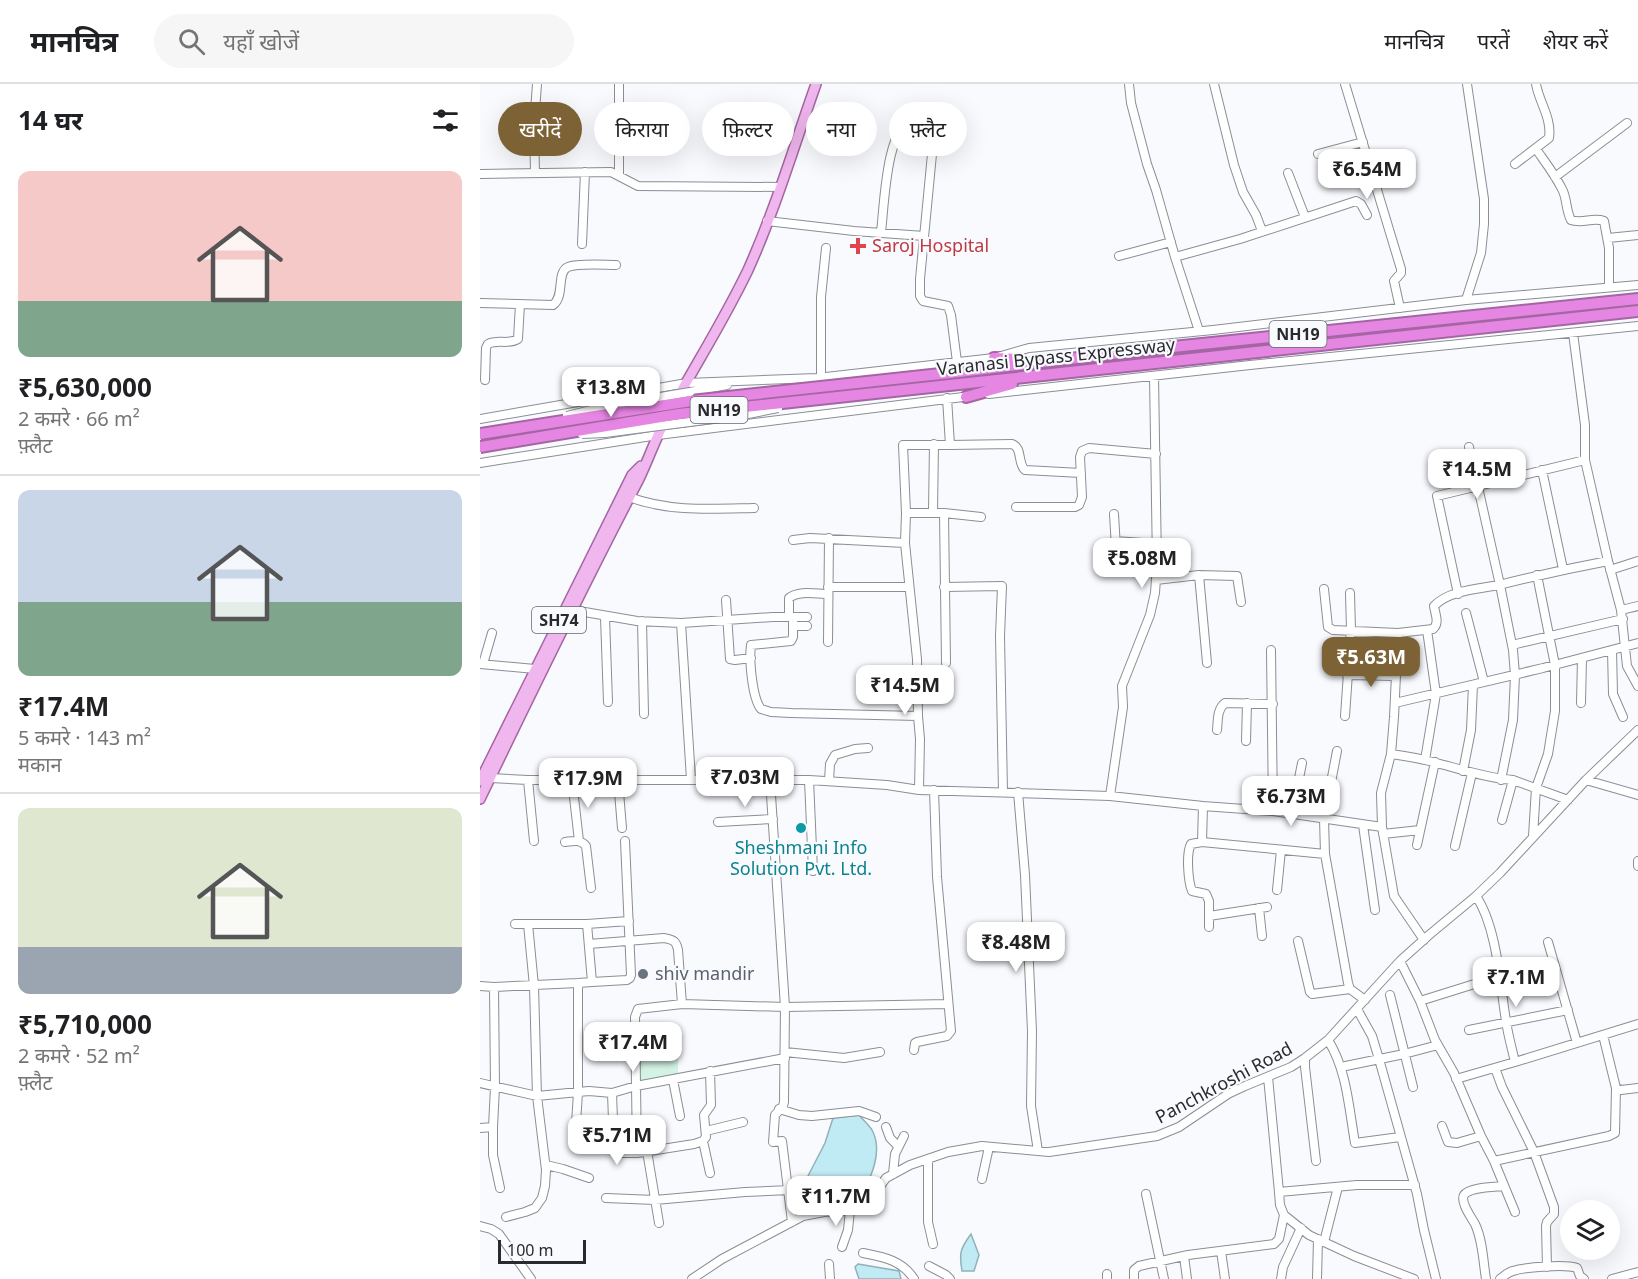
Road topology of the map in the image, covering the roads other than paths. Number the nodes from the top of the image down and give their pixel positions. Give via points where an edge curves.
1 (537, 84) edge
2 (619, 84) edge
3 (816, 84) edge
4 (1129, 84) edge
5 (1214, 84) edge
6 (1345, 84) edge
7 (1467, 84) edge
8 (1536, 84) edge
9 (1627, 123) dead end
10 (1363, 142) junction
11 (1536, 149) junction
12 (1318, 154) dead end
13 (890, 156) edge
14 (932, 156) edge
15 (1515, 164) dead end
16 (585, 172) junction
17 (535, 173) junction
18 (1288, 173) dead end
19 (480, 174) edge
20 (619, 176) junction
21 (1557, 181) junction
22 (780, 187) junction
23 (1367, 215) dead end
24 (1305, 218) junction
25 (767, 221) junction
26 (1262, 231) junction
27 (881, 232) junction
28 (1638, 235) edge
29 (924, 236) junction
30 (1608, 238) junction
31 (1171, 242) junction
32 (582, 244) dead end
33 (826, 248) dead end
34 (1119, 256) dead end
35 (1175, 257) junction
36 (616, 265) dead end
37 (1638, 285) edge
38 (1609, 287) junction
39 (1638, 298) edge
40 (1466, 300) junction
41 (480, 303) edge
42 (520, 303) junction
43 (1400, 308) junction
44 (1638, 311) edge
45 (1638, 326) edge
46 (1198, 332) junction
47 (1573, 333) junction
48 (994, 358) junction
49 (1051, 361) junction
50 (958, 367) junction
51 (1059, 374) junction
52 (1154, 376) junction
53 (821, 378) junction
54 (485, 380) dead end
55 (688, 387) junction
56 (966, 397) junction
57 (947, 398) junction
58 (480, 419) edge
59 (528, 426) junction
60 (480, 434) edge
61 (658, 435) junction
62 (934, 444) junction
63 (950, 444) junction
64 (480, 447) edge
65 (1469, 447) dead end
66 (1156, 454) junction
67 (1585, 460) junction
68 (645, 462) junction
69 (480, 463) edge
70 (1542, 470) junction
71 (1081, 473) junction
72 (1477, 487) junction
73 (629, 497) junction
74 (1017, 507) dead end
75 (754, 508) dead end
76 (933, 512) junction
77 (906, 513) junction
78 (944, 513) junction
79 (1114, 514) dead end
80 (981, 517) dead end
81 (829, 538) junction
82 (793, 540) dead end
83 (1116, 541) junction
84 (905, 543) junction
85 (1157, 544) junction
86 (1638, 561) edge
87 (1117, 565) dead end
88 (1609, 565) junction
89 (1563, 569) junction
90 (1199, 575) junction
91 (1537, 575) junction
92 (1156, 580) junction
93 (1500, 585) junction
94 (909, 587) junction
95 (944, 587) junction
96 (1324, 589) dead end
97 (828, 591) junction
98 (1350, 593) dead end
99 (1458, 594) junction
100 (726, 600) dead end
101 (1241, 602) dead end
102 (1638, 606) edge
103 (573, 610) junction
104 (1621, 610) junction
105 (1466, 613) dead end
106 (605, 617) junction
107 (791, 617) junction
108 (807, 617) dead end
109 (1623, 619) junction
110 (642, 621) junction
111 (728, 621) junction
112 (681, 623) junction
113 (793, 626) junction
114 (807, 626) dead end
115 (1351, 630) junction
116 (1427, 630) junction
117 (492, 633) dead end
118 (1398, 633) junction
119 (1549, 637) junction
120 (828, 642) dead end
121 (1638, 643) edge
122 (1512, 645) junction
123 (1625, 647) junction
124 (1272, 650) dead end
125 (1612, 650) junction
126 (751, 658) junction
127 (1582, 658) junction
128 (946, 663) dead end
129 (1206, 663) dead end
130 (482, 664) edge
131 (1555, 665) junction
132 (1627, 666) junction
133 (1638, 667) edge
134 (535, 669) junction
135 (1347, 675) junction
136 (1515, 675) junction
137 (1396, 676) junction
138 (1484, 682) junction
139 (1473, 685) junction
140 (1638, 686) edge
141 (1436, 694) junction
142 (608, 702) dead end
143 (1247, 703) junction
144 (1395, 703) junction
145 (1581, 703) dead end
146 (1273, 704) junction
147 (644, 714) dead end
148 (918, 716) junction
149 (1345, 716) dead end
150 (1623, 717) dead end
151 (1217, 730) dead end
152 (1638, 730) edge
153 (1246, 741) dead end
154 (868, 748) dead end
155 (1337, 751) dead end
156 (1390, 754) junction
157 (1425, 760) junction
158 (1435, 762) junction
159 (1302, 763) dead end
160 (1463, 771) junction
161 (1472, 773) junction
162 (490, 778) junction
163 (691, 779) junction
164 (528, 780) junction
165 (572, 780) junction
166 (618, 780) junction
167 (770, 780) junction
168 (809, 780) junction
169 (1501, 780) junction
170 (1513, 780) junction
171 (1586, 780) junction
172 (480, 782) edge
173 (829, 782) junction
174 (1536, 788) junction
175 (919, 790) junction
176 (934, 790) junction
177 (1003, 792) junction
178 (1018, 792) junction
179 (1638, 795) edge
180 (1110, 796) junction
181 (480, 799) edge
182 (1568, 800) junction
183 (1203, 806) junction
184 (1273, 811) junction
185 (1292, 814) junction
186 (773, 819) junction
187 (1324, 819) junction
188 (1503, 820) dead end
189 (718, 822) dead end
190 (1363, 825) junction
191 (622, 828) dead end
192 (1382, 830) junction
193 (1420, 830) junction
194 (1533, 836) junction
195 (534, 841) dead end
196 (579, 841) junction
197 (625, 841) dead end
198 (565, 842) dead end
199 (1202, 843) junction
200 (1416, 845) dead end
201 (1455, 846) dead end
202 (1281, 850) junction
203 (1325, 854) junction
204 (813, 871) dead end
205 (591, 888) dead end
206 (1277, 890) dead end
207 (1476, 896) junction
208 (1376, 910) dead end
209 (1209, 916) junction
210 (629, 921) junction
211 (515, 924) dead end
212 (528, 924) junction
213 (587, 924) junction
214 (1209, 927) dead end
215 (1262, 936) dead end
216 (1424, 940) junction
217 (629, 941) junction
218 (1298, 941) dead end
219 (1548, 942) dead end
220 (589, 944) junction
221 (1401, 961) junction
222 (1500, 976) junction
223 (591, 982) junction
224 (578, 983) junction
225 (480, 986) edge
226 (534, 986) junction
227 (494, 987) junction
228 (1350, 989) junction
229 (1389, 994) dead end
230 (1365, 1000) junction
231 (1419, 1001) junction
232 (682, 1004) junction
233 (948, 1004) junction
234 (785, 1007) junction
235 (1357, 1008) junction
236 (1568, 1010) junction
237 (1506, 1023) junction
238 (1638, 1024) edge
239 (1468, 1030) dead end
240 (1603, 1035) junction
241 (1328, 1040) junction
242 (1577, 1043) junction
243 (1438, 1045) junction
244 (914, 1050) dead end
245 (880, 1052) dead end
246 (1404, 1054) junction
247 (785, 1055) junction
248 (1305, 1058) junction
249 (1379, 1059) junction
250 (1515, 1062) junction
251 (1341, 1067) junction
252 (1495, 1068) junction
253 (710, 1071) junction
254 (1268, 1077) junction
255 (1456, 1079) junction
256 (673, 1080) junction
257 (480, 1083) edge
258 (636, 1086) junction
259 (495, 1087) junction
260 (1413, 1087) dead end
261 (1616, 1088) junction
262 (1638, 1088) edge
263 (578, 1093) junction
264 (612, 1093) junction
265 (537, 1096) junction
266 (779, 1109) junction
267 (680, 1116) dead end
268 (876, 1117) dead end
269 (743, 1122) dead end
270 (576, 1123) dead end
271 (1442, 1126) dead end
272 (493, 1127) junction
273 (886, 1127) dead end
274 (480, 1128) edge
275 (706, 1131) junction
276 (904, 1136) dead end
277 (1481, 1136) junction
278 (1400, 1137) junction
279 (703, 1141) junction
280 (898, 1146) junction
281 (989, 1147) junction
282 (647, 1151) junction
283 (1038, 1151) junction
284 (1534, 1152) junction
285 (637, 1153) junction
286 (928, 1159) junction
287 (1316, 1161) dead end
288 (1494, 1161) junction
289 (546, 1165) junction
290 (710, 1173) dead end
291 (893, 1173) junction
292 (589, 1178) dead end
293 (982, 1179) dead end
294 (1414, 1185) junction
295 (1504, 1186) junction
296 (1338, 1187) junction
297 (500, 1188) dead end
298 (789, 1190) junction
299 (1279, 1192) junction
300 (1146, 1194) dead end
301 (606, 1198) dead end
302 (655, 1200) junction
303 (850, 1210) junction
304 (1515, 1212) dead end
305 (1284, 1215) junction
306 (506, 1217) dead end
307 (792, 1222) junction
308 (659, 1223) dead end
309 (480, 1226) edge
310 (1300, 1228) junction
311 (1279, 1239) junction
312 (1295, 1240) junction
313 (1321, 1241) junction
314 (933, 1244) dead end
315 (843, 1247) dead end
316 (1221, 1251) junction
317 (863, 1253) dead end
318 (1184, 1256) junction
319 (1161, 1261) junction
320 (829, 1264) dead end
321 (929, 1266) dead end
322 (1547, 1267) junction
323 (1638, 1272) edge
324 (531, 1279) edge
325 (692, 1279) edge
326 (830, 1279) edge
327 (914, 1279) edge
328 (951, 1279) edge
329 (1134, 1279) edge
330 (1164, 1279) edge
331 (1187, 1279) edge
332 (1225, 1279) edge
333 (1281, 1279) edge
334 (1317, 1279) edge
335 (1414, 1279) edge
336 (1436, 1279) edge
337 (1486, 1279) edge
338 (1500, 1279) edge
339 (1584, 1279) edge
340 (1612, 1279) edge

1 - 17 street
2 - 20 street
3 - 22 main road, SH74
4 - 31 street via 1137,126
5 - 26 street via 1234,165
6 - 10 street
7 - 40 street via 1484,199 1484,224 1481,253
8 - 11 street via 1550,133
9 - 21 street
10 - 12 street
10 - 43 street via 1401,269 1394,281
11 - 15 street
11 - 21 street
13 - 27 street
14 - 29 street
16 - 17 street
16 - 20 street via 611,172
16 - 32 street
17 - 19 street
18 - 24 street
20 - 22 street via 638,186
21 - 30 street via 1571,220 1602,219
22 - 25 main road, SH74
23 - 24 street via 1356,201
24 - 26 street
25 - 27 street
25 - 55 main road, SH74 via 747,272
26 - 35 street
27 - 29 street
28 - 30 street
29 - 50 street via 920,296 922,302 948,306
30 - 38 street
31 - 34 street
31 - 35 street
33 - 53 street via 821,297
35 - 46 street
36 - 42 street via 566,268 556,304
37 - 38 street
38 - 40 street
39 - 49 highway, Varanasi Bypass Expressway / NH19
40 - 43 street
41 - 42 street
42 - 54 street via 518,339 488,344
43 - 46 street
44 - 51 highway, Varanasi Bypass Expressway / NH19
45 - 47 street
46 - 48 street via 1029,348
47 - 52 street
47 - 67 street via 1586,425
48 - 49 highway
48 - 50 street
49 - 50 highway, Varanasi Bypass Expressway / NH19
50 - 53 street
50 - 59 highway, Varanasi Bypass Expressway / NH19, bridge
51 - 56 highway
51 - 64 highway, Varanasi Bypass Expressway / NH19, bridge via 679,414
52 - 56 street
52 - 66 street
53 - 55 street
55 - 58 street
55 - 59 street, bridge
55 - 61 main road, SH74
56 - 57 street
57 - 61 street
57 - 63 street
59 - 60 highway, Varanasi Bypass Expressway / NH19, bridge
61 - 68 main road, SH74
61 - 69 street
62 - 63 street
62 - 76 street
62 - 77 street via 903,445
63 - 71 street via 1012,444 1018,448 1020,465 1025,470
65 - 72 street
66 - 71 street via 1084,449
66 - 85 street
67 - 70 street
67 - 88 street
68 - 73 main road, SH74
68 - 134 main road, SH74 via 632,476
70 - 72 street
70 - 89 street
71 - 74 street via 1079,505
72 - 93 street
72 - 99 street via 1437,496
73 - 75 street via 688,509
73 - 103 main road, SH74
76 - 77 street
76 - 78 street
77 - 84 street
78 - 80 street
78 - 95 street
79 - 83 street
81 - 82 street
81 - 84 street
81 - 97 street
83 - 85 street
83 - 87 street
84 - 94 street
85 - 92 street
86 - 88 street
88 - 89 street
88 - 104 street
89 - 91 street
90 - 92 street
90 - 101 street via 1237,576
90 - 129 street
91 - 93 street
91 - 119 street
92 - 180 street via 1150,615 1122,686 1124,707
93 - 99 street
93 - 122 street
94 - 97 street
94 - 148 street
95 - 128 street
95 - 177 street via 1002,586
96 - 115 street via 1328,627
97 - 107 street via 793,595 789,598
97 - 120 street
98 - 115 street
99 - 116 street via 1438,601 1434,606 1436,626
100 - 111 street
102 - 104 street
103 - 106 street
103 - 162 main road, SH74
104 - 109 street
105 - 138 street
106 - 110 street
106 - 142 street
107 - 108 street
107 - 111 street
107 - 113 street
109 - 119 street
109 - 123 street
110 - 112 street
110 - 147 street
111 - 112 street
111 - 126 street via 730,659
112 - 163 street
113 - 114 street
113 - 126 street via 791,641 753,644
115 - 118 street
115 - 135 street
116 - 118 street
116 - 141 street
117 - 130 street
118 - 137 street
119 - 122 street
119 - 131 street
121 - 123 street
122 - 136 street
123 - 125 street
123 - 132 street
124 - 146 street
125 - 127 street
125 - 150 street via 1613,694
126 - 148 street via 761,709
127 - 131 street
127 - 145 street
130 - 134 street
131 - 136 street
131 - 174 street via 1555,711 1548,754
132 - 133 street
132 - 140 street
134 - 172 main road, SH74
135 - 137 street
135 - 149 street
136 - 138 street
136 - 169 street via 1514,720
137 - 144 street
138 - 139 street
139 - 141 street
139 - 160 street via 1471,730
141 - 144 street
141 - 157 street
143 - 146 street
143 - 151 street via 1221,706
143 - 153 street
144 - 156 street
146 - 184 street
148 - 175 street
152 - 171 street, Panchkroshi Road
154 - 173 street via 835,755
155 - 187 street
156 - 157 street
156 - 192 street via 1381,793
157 - 158 street
158 - 160 street
158 - 193 street
159 - 185 street
160 - 161 street
161 - 169 street
161 - 201 street
162 - 164 street
162 - 181 main road, SH74
163 - 166 street
163 - 167 street
164 - 165 street
164 - 195 street
165 - 166 street
165 - 196 street
166 - 191 street
167 - 168 street
167 - 186 street
168 - 173 street
168 - 204 street
169 - 170 street
170 - 174 street
170 - 188 street
171 - 179 street
171 - 182 street, Panchkroshi Road
173 - 175 street
174 - 182 street
174 - 194 street
175 - 176 street
176 - 177 street
176 - 233 street
177 - 178 street
178 - 180 street
178 - 283 street via 1032,1031 1031,1106
180 - 183 street
182 - 194 street, Panchkroshi Road
183 - 184 street
183 - 199 street
184 - 185 street
185 - 187 street
186 - 189 street
186 - 234 street
187 - 190 street
187 - 203 street
190 - 192 street
190 - 208 street
192 - 193 street
192 - 216 street via 1394,896
193 - 200 street
194 - 207 street, Panchkroshi Road
196 - 198 street
196 - 205 street via 586,846
197 - 210 street
199 - 202 street
199 - 209 street via 1189,847 1190,885 1192,891 1206,894
202 - 203 street
202 - 206 street
203 - 228 street
207 - 216 street, Panchkroshi Road
207 - 222 street via 1487,915
209 - 214 street
209 - 215 street via 1263,907
210 - 213 street
210 - 217 street
211 - 212 street
212 - 213 street
212 - 226 street
213 - 220 street
216 - 221 street, Panchkroshi Road
217 - 220 street
217 - 223 street via 630,978
217 - 232 street via 675,941
218 - 228 street via 1312,994
219 - 236 street
220 - 223 street
221 - 230 street, Panchkroshi Road
221 - 231 street
222 - 231 street
222 - 237 street
223 - 224 street
224 - 226 street
224 - 263 street
225 - 227 street
226 - 227 street
226 - 265 street
227 - 259 street
228 - 230 street
229 - 246 street
230 - 235 street, Panchkroshi Road
231 - 243 street
232 - 234 street
232 - 258 street via 640,1008 636,1012
233 - 234 street
233 - 244 street via 950,1034 917,1041
234 - 247 street
235 - 241 street, Panchkroshi Road
235 - 249 street
236 - 237 street
236 - 242 street
237 - 239 street
237 - 250 street
238 - 240 street
240 - 242 street
240 - 261 street
241 - 248 street, Panchkroshi Road
241 - 251 street
242 - 250 street
243 - 246 street
243 - 255 street
245 - 247 street via 844,1058
246 - 249 street
246 - 260 street
247 - 253 street
247 - 266 street via 784,1102
248 - 254 street, Panchkroshi Road
248 - 287 street
249 - 251 street
249 - 278 street
250 - 252 street
251 - 278 street via 1355,1143
252 - 255 street
252 - 284 street
253 - 256 street
253 - 275 street via 712,1100 704,1115
254 - 283 street, Panchkroshi Road via 1228,1094 1179,1127 1157,1136
254 - 299 street
255 - 277 street
256 - 258 street
256 - 267 street
257 - 259 street
258 - 264 street
258 - 285 street
259 - 265 street
259 - 272 street
261 - 262 street
261 - 284 street via 1615,1133
263 - 264 street
263 - 265 street
263 - 270 street
264 - 285 street via 614,1148 617,1154
265 - 289 street
266 - 268 street via 812,1116 859,1111
266 - 298 street via 773,1142 782,1141
269 - 275 street
271 - 277 street via 1448,1142
272 - 274 street
272 - 297 street via 493,1155
273 - 280 street
275 - 279 street
276 - 280 street
277 - 288 street
278 - 294 street
279 - 282 street
279 - 290 street
280 - 291 street
281 - 283 street, Panchkroshi Road
281 - 286 street, Panchkroshi Road via 948,1152
281 - 293 street
282 - 285 street
282 - 302 street
284 - 288 street
284 - 322 street via 1554,1211 1546,1226
286 - 291 street, Panchkroshi Road
286 - 314 street via 928,1222
288 - 295 street
289 - 292 street
289 - 306 street via 539,1204
291 - 303 street, Panchkroshi Road via 871,1199
294 - 296 street
294 - 336 street
295 - 304 street
295 - 337 street via 1473,1190 1463,1196 1480,1240
296 - 299 street
296 - 313 street
298 - 302 street
298 - 307 street
299 - 305 street
300 - 319 street
301 - 302 street
302 - 308 street
303 - 307 street, Panchkroshi Road via 803,1216
303 - 315 street
305 - 310 street
305 - 311 street
307 - 325 street, Panchkroshi Road
309 - 324 street via 499,1234
310 - 312 street
310 - 313 street
311 - 312 street
311 - 316 street via 1274,1244
312 - 333 street
313 - 334 street
313 - 335 street
316 - 318 street
316 - 332 street
317 - 327 street via 889,1258
318 - 319 street
318 - 331 street
319 - 329 street via 1136,1267
319 - 330 street
320 - 326 street
321 - 328 street
322 - 338 street via 1512,1271
322 - 339 street via 1574,1267
323 - 340 street

